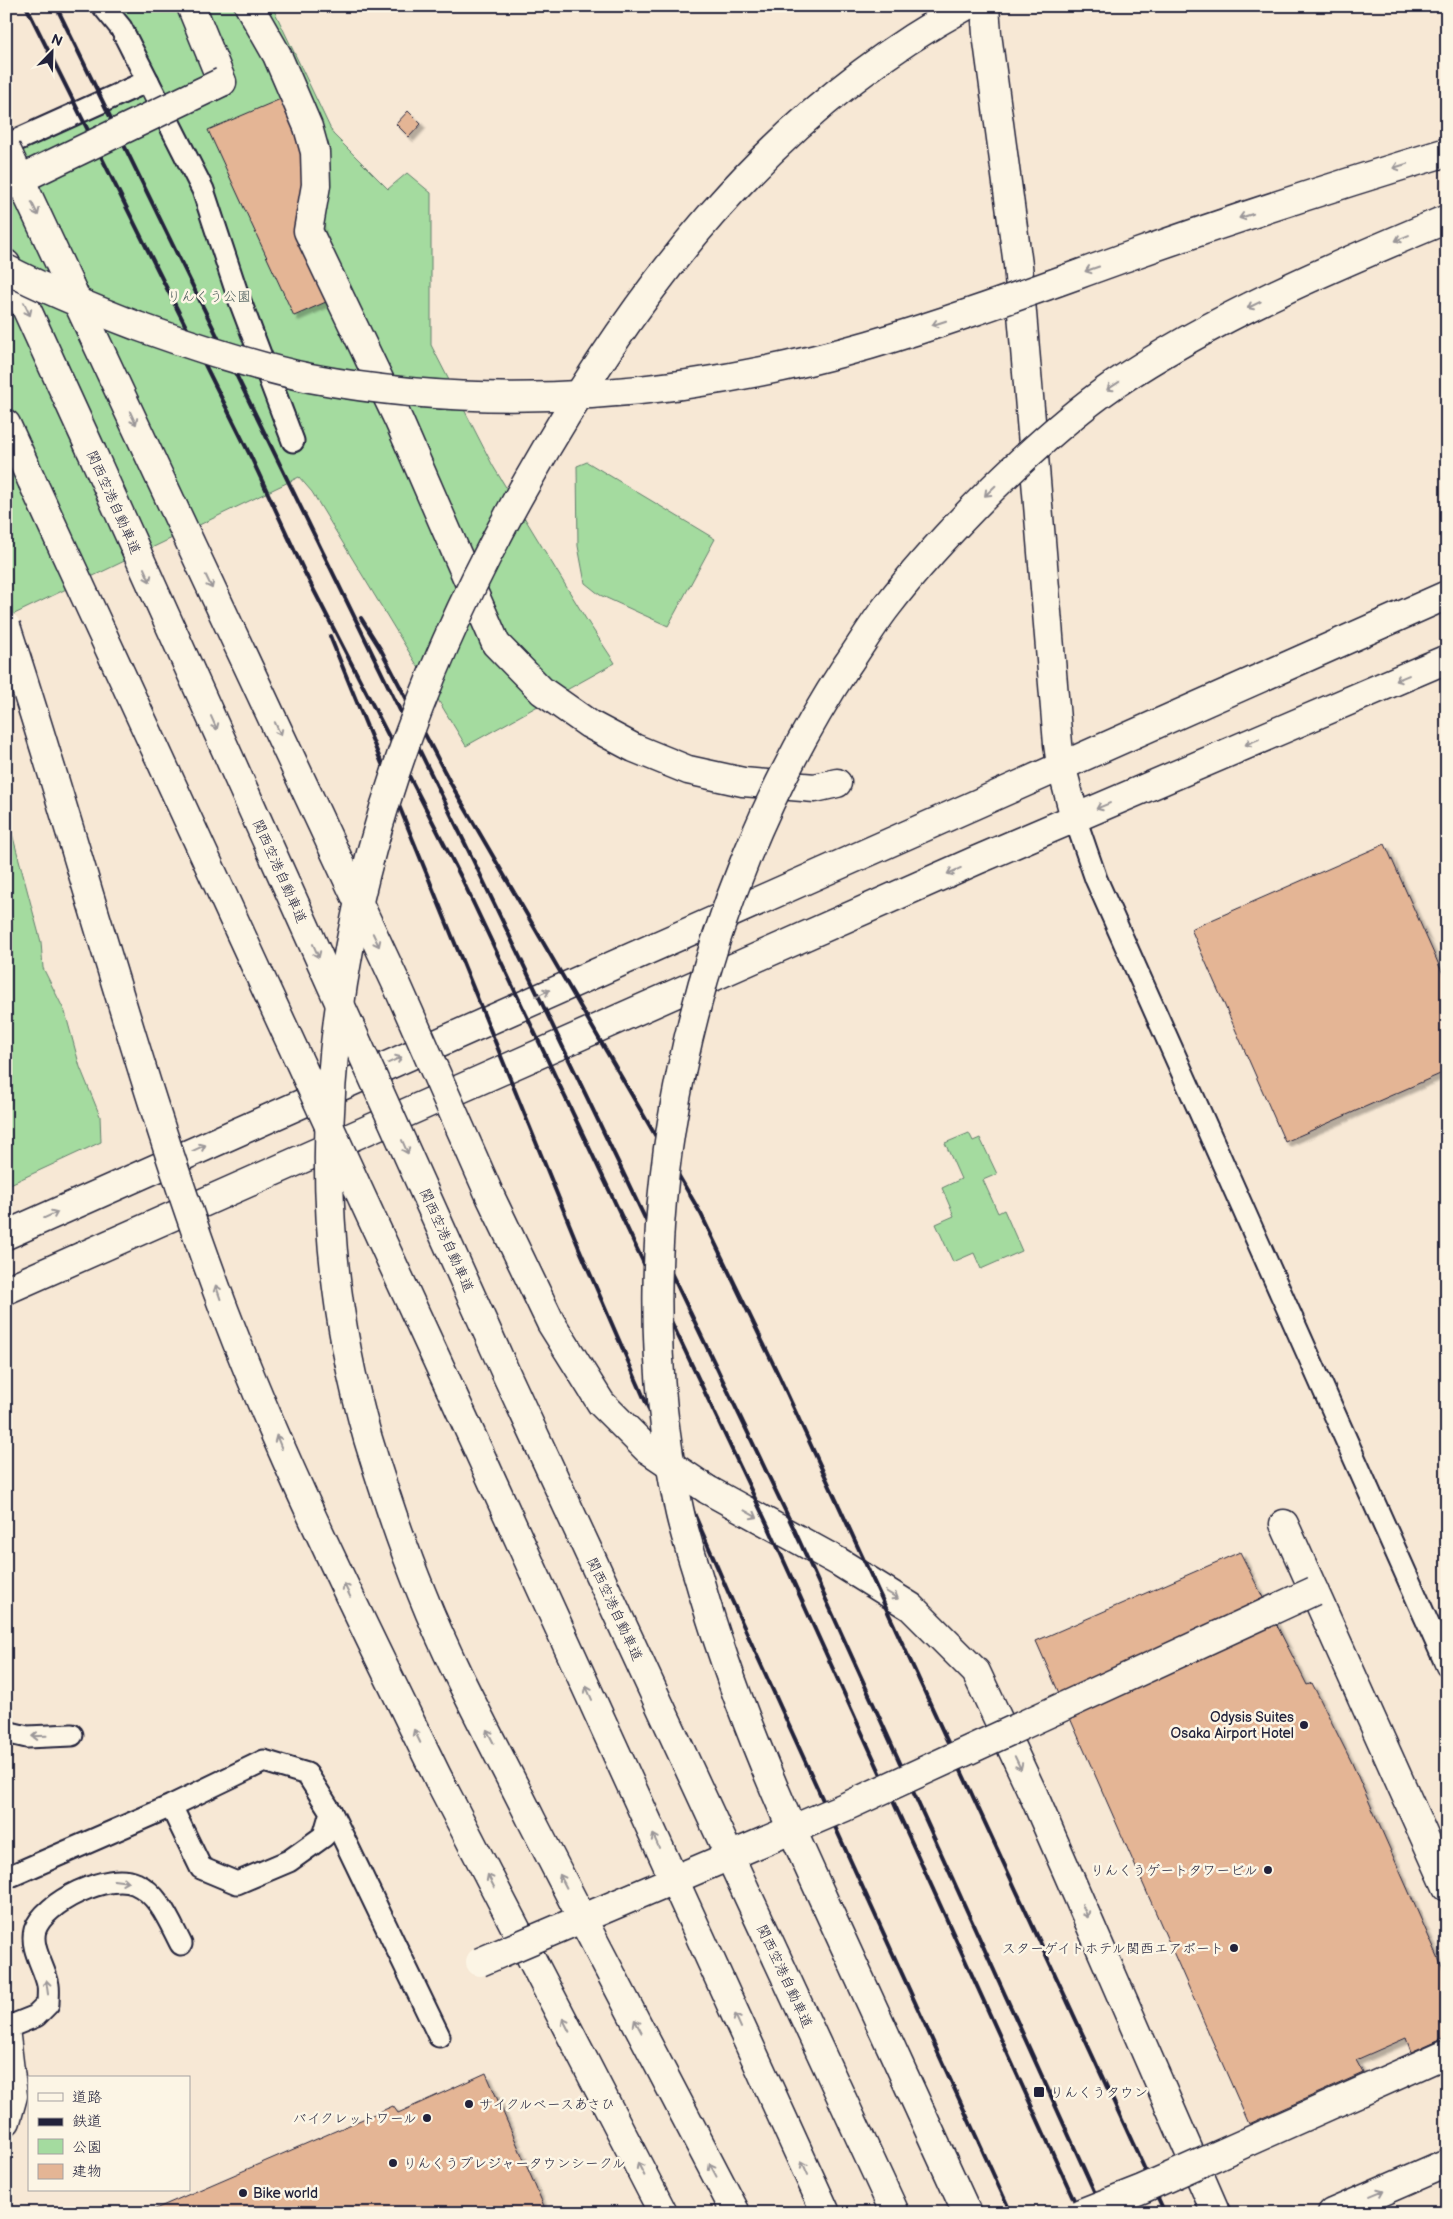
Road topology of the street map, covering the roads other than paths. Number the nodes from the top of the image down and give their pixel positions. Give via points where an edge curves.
1 (103, 6) edge
2 (191, 6) edge
3 (249, 6) edge
4 (966, 6) edge
5 (985, 6) edge
6 (148, 81) junction
7 (6, 145) edge
8 (6, 150) edge
9 (1447, 152) edge
10 (6, 186) edge
11 (1447, 219) edge
12 (6, 264) edge
13 (6, 269) edge
14 (6, 424) edge
15 (293, 441) dead end
16 (1447, 596) edge
17 (6, 626) edge
18 (1447, 659) edge
19 (1061, 765) junction
20 (837, 783) dead end
21 (1074, 818) junction
22 (6, 1235) edge
23 (6, 1290) edge
24 (1284, 1524) dead end
25 (1314, 1591) junction
26 (1447, 1666) edge
27 (6, 1732) edge
28 (72, 1735) dead end
29 (171, 1806) junction
30 (331, 1812) junction
31 (6, 1878) edge
32 (1447, 1887) edge
33 (181, 1944) dead end
34 (480, 1962) dead end
35 (6, 2028) edge
36 (439, 2036) dead end
37 (6, 2037) edge
38 (1447, 2053) edge
39 (6, 2122) edge
40 (1447, 2163) edge
41 (663, 2213) edge
42 (736, 2213) edge
43 (826, 2213) edge
44 (895, 2213) edge
45 (967, 2213) edge
46 (1081, 2213) edge
47 (1216, 2213) edge
48 (1332, 2213) edge

1 - 6 lane via 122,28
2 - 10 main road, bridge via 222,82
3 - 20 main road, bridge via 277,56 308,127 315,152 316,186 308,231 399,420 496,644 542,691 589,724 634,748 688,770 743,782 815,788
42 -> 4 main road, bridge via 462,1681 424,1598 394,1518 367,1435 348,1356 334,1269 328,1183 335,1030 369,857 421,704 458,611 500,529 601,359 650,288 715,209 783,138 856,76
5 - 19 main road via 1018,265
6 - 7 lane
6 - 15 lane via 203,190 238,296
8 -> 47 main road, bridge via 385,958 491,1198 551,1323 601,1403 646,1449 708,1490 839,1562 911,1607 976,1672 1034,1796
9 -> 13 main road, bridge via 1172,241 866,346 732,377 605,394 474,396 405,392 308,377 194,346 109,315
11 -> 45 main road, bridge via 1314,275 1201,331 1108,389 1026,456 954,526 885,608 823,702 773,796 732,896 696,1004 676,1102 664,1193 658,1299 663,1408 679,1510 708,1610 747,1725
12 -> 44 main road, 関西空港自動車道, bridge via 508,1378
43 -> 14 main road, bridge
16 - 19 main road
41 -> 17 main road, bridge via 438,1780 288,1464 225,1312 146,1079
18 -> 21 main road
19 - 21 main road
22 -> 19 main road
21 -> 23 main road
21 - 26 lane via 1100,888
24 - 25 main road
25 - 32 main road
25 - 34 main road, bridge via 845,1807
28 -> 27 lane via 27,1737
29 - 30 lane via 264,1761 307,1774
29 - 30 lane via 201,1868 237,1883 288,1862 324,1836
29 - 31 lane
30 - 36 lane
35 -> 33 lane via 36,2016 48,2004 48,1985 37,1953 35,1930 50,1908 85,1889 114,1880 136,1884 158,1902
37 - 39 main road via 13,2096
38 - 46 main road, bridge
48 -> 40 main road

